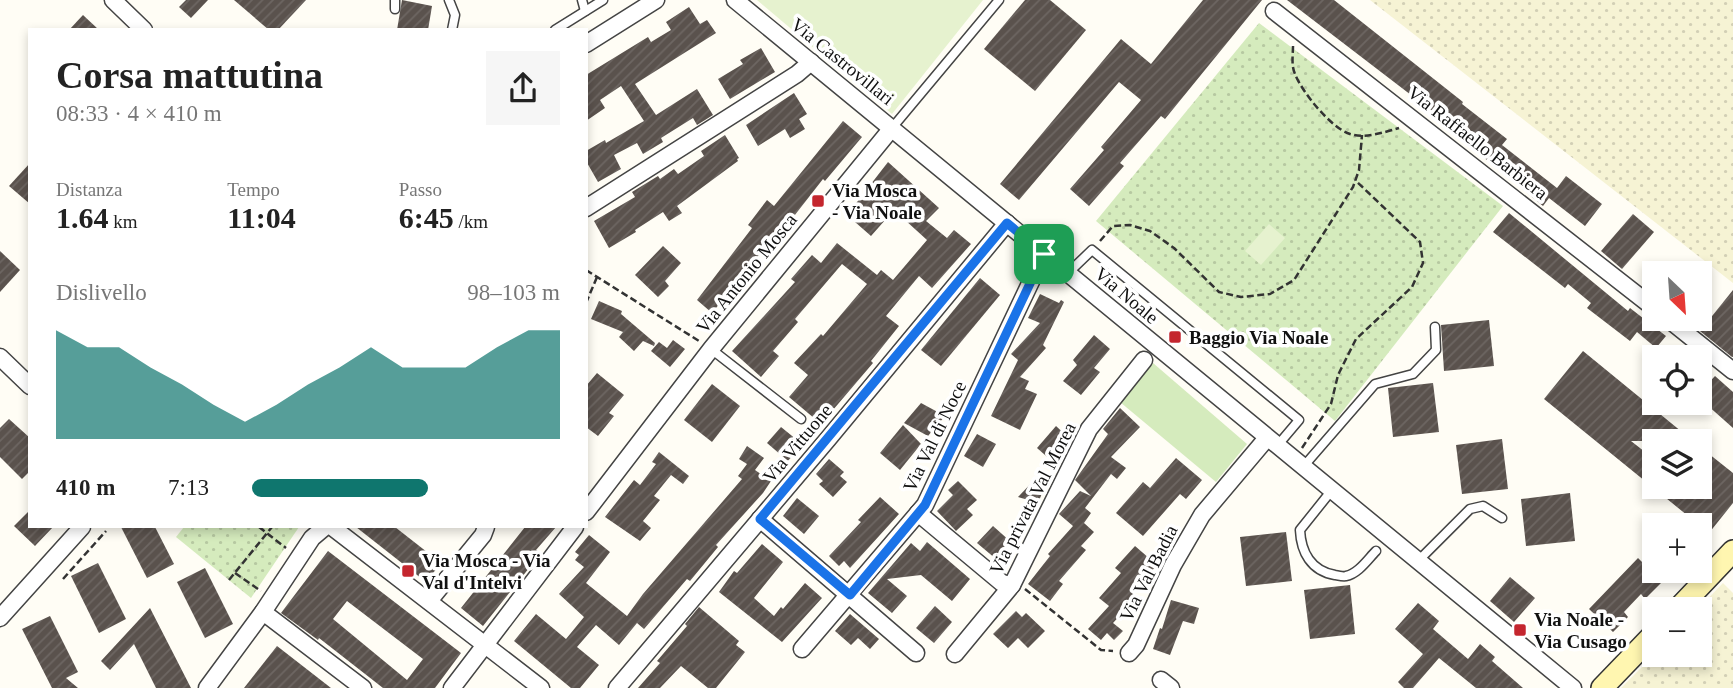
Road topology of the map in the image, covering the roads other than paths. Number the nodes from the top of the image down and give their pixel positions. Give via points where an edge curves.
1 (113, 0) edge
2 (449, 0) edge
3 (582, 0) edge
4 (603, 0) edge
5 (656, 0) edge
6 (735, 0) edge
7 (999, 0) edge
8 (585, 11) junction
9 (1274, 11) dead end
10 (142, 28) edge
11 (452, 28) edge
12 (558, 28) edge
13 (588, 43) edge
14 (811, 62) junction
15 (892, 128) junction
16 (588, 207) edge
17 (1007, 223) junction
18 (1044, 254) junction
19 (1068, 273) junction
20 (1642, 299) edge
21 (1435, 327) dead end
22 (1684, 331) edge
23 (711, 349) junction
24 (0, 357) edge
25 (1144, 360) dead end
26 (1733, 370) edge
27 (28, 384) edge
28 (801, 419) dead end
29 (1272, 442) junction
30 (1302, 459) junction
31 (1332, 490) junction
32 (588, 509) edge
33 (918, 513) junction
34 (1502, 518) dead end
35 (760, 519) junction
36 (81, 528) edge
37 (324, 528) edge
38 (333, 528) edge
39 (486, 528) edge
40 (574, 528) edge
41 (1377, 551) dead end
42 (1733, 551) edge
43 (1418, 561) junction
44 (1013, 585) junction
45 (850, 595) junction
46 (1689, 597) edge
47 (429, 601) junction
48 (263, 612) junction
49 (0, 618) edge
50 (486, 645) junction
51 (1642, 646) edge
52 (802, 649) dead end
53 (916, 653) dead end
54 (1129, 653) road end
55 (955, 654) dead end
56 (207, 688) edge
57 (363, 688) edge
58 (452, 688) edge
59 (541, 688) edge
60 (617, 688) edge
61 (1573, 688) edge
62 (1602, 688) edge

1 - 10 street
2 - 11 lane via 455,15
3 - 8 lane
4 - 8 lane
5 - 13 street
6 - 14 street, Via Castrovillari
7 - 15 lane, Via Antonio Mosca
8 - 12 lane
9 - 20 street, Via Raffaello Barbiera
14 - 15 street, Via Castrovillari
14 - 16 street
15 - 17 street, Via Noale
15 - 23 street, Via Antonio Mosca
17 - 18 street, Via Noale
17 - 35 street, Via Vittuone
18 - 19 street, Via Noale
18 - 33 street, Via Val di Noce
19 - 29 street, Via Noale
19 - 29 lane via 1092,250 1299,421
21 - 30 lane via 1436,350 1413,374 1374,384
22 - 26 street
23 - 28 lane, Via Vittuone
23 - 32 street, Via Antonio Mosca
24 - 27 street
25 - 44 street, Via privata Val Morea via 1089,429
29 - 30 street, Via Noale
29 - 54 street, Via Val Badia via 1202,515
30 - 31 street, Via Noale
31 - 41 lane via 1300,530 1305,556 1315,567 1345,577
31 - 43 street, Via Noale
33 - 44 street via 1002,583
33 - 45 street, Via Val di Noce
34 - 43 lane via 1483,506 1470,509
35 - 45 street
35 - 60 street, Via Vittuone
36 - 49 street
37 - 48 street via 312,538
38 - 47 street
39 - 47 street
40 - 50 street
42 - 46 street
43 - 61 street, Via Noale
44 - 55 street, Via privata Val Morea
45 - 52 street, Via Val di Noce
45 - 53 street
47 - 50 street
48 - 56 street
48 - 57 street
50 - 58 street
50 - 59 street
51 - 62 street

